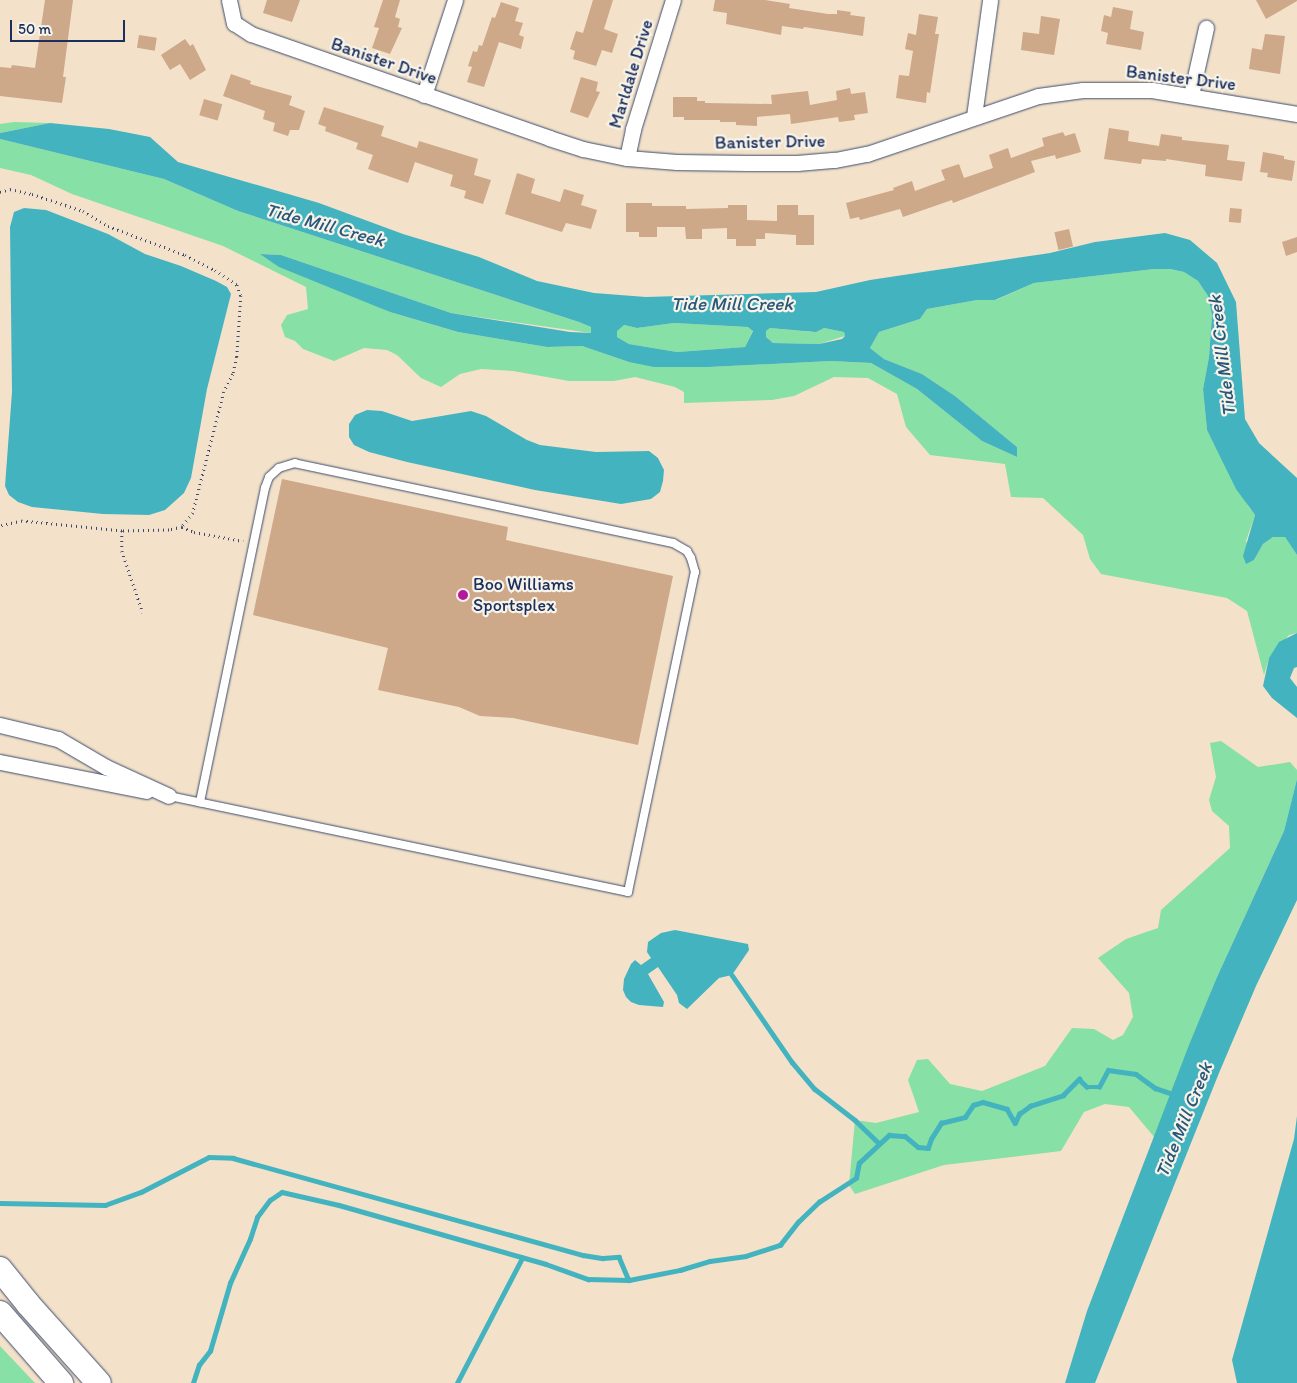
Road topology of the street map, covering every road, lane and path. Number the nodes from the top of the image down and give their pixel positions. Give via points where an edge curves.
1 (229, 0) edge
2 (455, 0) edge
3 (673, 0) edge
4 (990, 0) edge
5 (1206, 28) dead end
6 (424, 95) junction
7 (1191, 95) junction
8 (1297, 114) edge
9 (974, 116) junction
10 (627, 158) junction
11 (0, 192) edge
12 (0, 526) edge
13 (182, 527) junction
14 (122, 531) junction
15 (254, 543) junction
16 (143, 613) dead end
17 (0, 725) edge
18 (0, 762) edge
19 (169, 796) junction
20 (200, 802) junction
21 (0, 1269) edge
22 (0, 1313) edge
23 (61, 1383) edge
24 (99, 1383) edge

1 - 6 street, Banister Drive via 234,23 251,34
2 - 6 street
3 - 10 street, Marldale Drive
4 - 9 street
5 - 7 street
6 - 10 street, Banister Drive via 583,149
7 - 8 street, Banister Drive
7 - 9 street, Banister Drive via 1152,90 1083,90 1038,96
9 - 10 street, Banister Drive via 867,154 835,160 797,163 677,162
11 - 13 path via 10,189 32,194 83,211 108,226 185,255 237,285 241,296 237,357 224,392 192,513
12 - 14 path via 22,521
13 - 14 path
13 - 15 path
14 - 16 path via 122,551
15 - 20 lane
15 - 20 lane via 269,477 279,468 295,463 673,543 692,558 695,572 628,892
17 - 19 street via 58,739 106,767
18 - 19 street
19 - 20 lane
21 - 24 main road
22 - 23 main road

